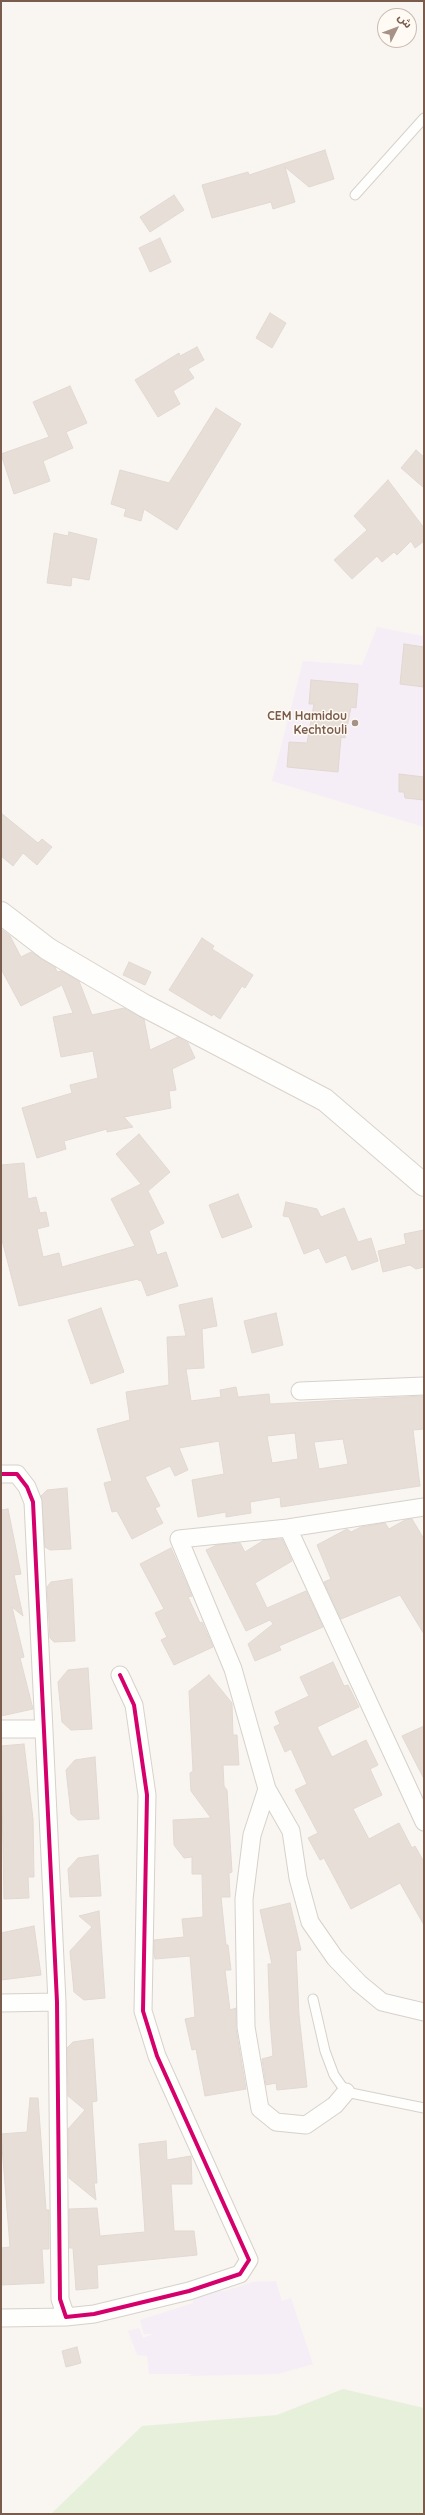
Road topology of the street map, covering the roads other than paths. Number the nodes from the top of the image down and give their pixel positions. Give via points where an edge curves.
1 (424, 118) edge
2 (355, 195) dead end
3 (1, 913) edge
4 (424, 1185) edge
5 (424, 1386) edge
6 (300, 1391) dead end
7 (1, 1474) edge
8 (423, 1508) edge
9 (288, 1528) junction
10 (120, 1675) dead end
11 (1, 1729) edge
12 (43, 1729) junction
13 (268, 1789) junction
14 (424, 1822) edge
15 (314, 1999) dead end
16 (57, 2002) junction
17 (1, 2003) edge
18 (424, 2012) edge
19 (346, 2092) junction
20 (424, 2108) edge
21 (66, 2317) junction
22 (1, 2318) edge

1 - 2 lane
3 - 4 street via 48,949 126,995 324,1100
5 - 6 street
7 - 12 street via 17,1474 27,1487 33,1502
8 - 9 street
9 - 13 street via 180,1539 233,1669
9 - 14 street
10 - 21 street via 134,1705 147,1795 143,2011 156,2056 249,2260 240,2274 189,2291 94,2314
11 - 12 street
12 - 16 street
13 - 18 street via 291,1831 298,1878 310,1922 335,1958 382,2002
13 - 19 street via 252,1835 244,1899 246,2027 260,2109 276,2122 306,2125 335,2105
15 - 19 lane via 325,2051 334,2075
16 - 17 street
16 - 21 street via 60,2299
19 - 20 lane
21 - 22 street

